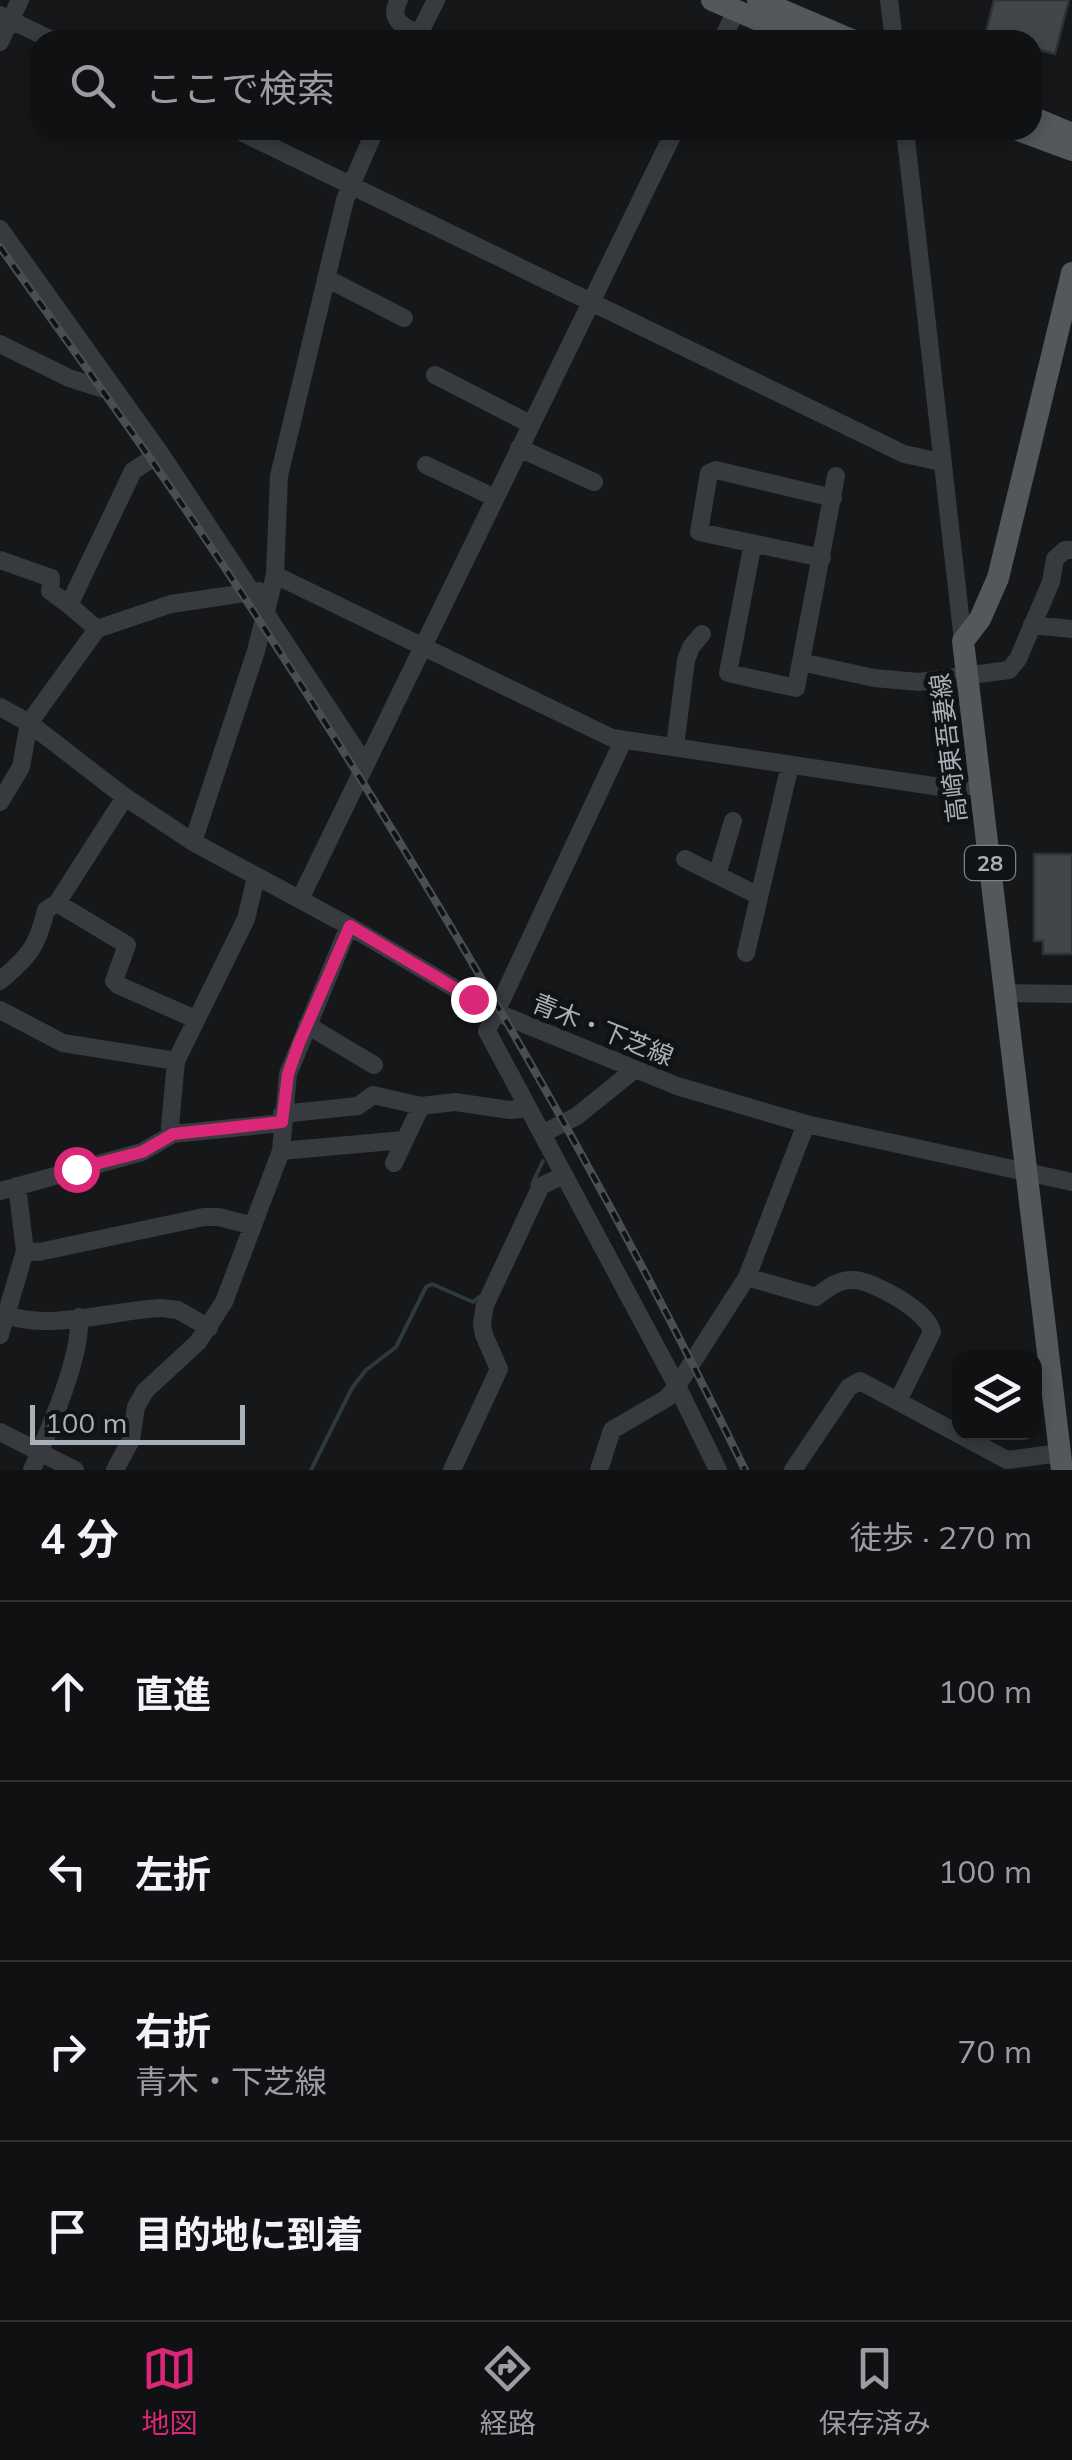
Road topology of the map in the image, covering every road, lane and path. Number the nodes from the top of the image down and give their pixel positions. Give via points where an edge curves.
1 (20, 0) edge
2 (399, 0) edge
3 (436, 0) edge
4 (712, 0) edge
5 (758, 0) edge
6 (889, 0) edge
7 (736, 10) junction
8 (6, 18) edge
9 (31, 30) edge
10 (408, 30) edge
11 (421, 30) edge
12 (727, 30) edge
13 (781, 30) edge
14 (828, 30) edge
15 (893, 30) edge
16 (0, 42) edge
17 (1042, 121) edge
18 (1072, 134) edge
19 (1042, 139) edge
20 (258, 140) edge
21 (370, 140) edge
22 (669, 140) edge
23 (906, 140) edge
24 (1072, 150) edge
25 (350, 185) junction
26 (0, 229) edge
27 (1072, 273) edge
28 (326, 278) junction
29 (590, 302) junction
30 (404, 318) dead end
31 (0, 344) edge
32 (435, 375) dead end
33 (116, 393) junction
34 (530, 424) junction
35 (519, 448) junction
36 (160, 452) junction
37 (941, 462) junction
38 (426, 465) dead end
39 (836, 476) dead end
40 (594, 482) dead end
41 (494, 498) junction
42 (832, 498) junction
43 (752, 542) junction
44 (1072, 550) edge
45 (822, 558) junction
46 (0, 560) edge
47 (266, 592) junction
48 (70, 605) junction
49 (1032, 626) junction
50 (97, 629) junction
51 (1072, 629) edge
52 (702, 634) dead end
53 (964, 641) junction
54 (425, 648) junction
55 (801, 662) junction
56 (968, 677) junction
57 (0, 706) edge
58 (29, 723) junction
59 (623, 740) junction
60 (675, 746) junction
61 (365, 764) junction
62 (790, 765) junction
63 (980, 785) junction
64 (125, 797) junction
65 (0, 802) edge
66 (733, 821) dead end
67 (193, 842) junction
68 (685, 859) dead end
69 (717, 875) junction
70 (256, 877) junction
71 (759, 896) junction
72 (300, 899) junction
73 (57, 903) junction
74 (350, 926) junction
75 (746, 953) dead end
76 (0, 981) edge
77 (1006, 993) junction
78 (1072, 994) edge
79 (0, 1010) edge
80 (495, 1012) junction
81 (195, 1019) junction
82 (306, 1025) junction
83 (176, 1061) junction
84 (374, 1065) dead end
85 (634, 1070) junction
86 (421, 1106) junction
87 (528, 1108) junction
88 (282, 1118) junction
89 (806, 1124) junction
90 (173, 1134) junction
91 (542, 1134) junction
92 (404, 1140) junction
93 (281, 1151) junction
94 (394, 1163) dead end
95 (1026, 1171) junction
96 (564, 1175) junction
97 (1072, 1182) edge
98 (8, 1189) edge
99 (253, 1226) junction
100 (25, 1251) junction
101 (746, 1276) junction
102 (7, 1315) junction
103 (80, 1317) junction
104 (209, 1328) junction
105 (0, 1335) edge
106 (677, 1386) junction
107 (898, 1401) junction
108 (0, 1432) edge
109 (1061, 1461) edge
110 (36, 1462) edge
111 (1006, 1465) edge
112 (75, 1470) edge
113 (115, 1470) edge
114 (452, 1470) edge
115 (599, 1470) edge
116 (718, 1470) edge
117 (793, 1470) edge

1 - 8 street
2 - 10 street via 394,14
3 - 11 street
4 - 7 main road
5 - 14 main road
6 - 15 street
7 - 12 street
7 - 13 main road
8 - 9 street
8 - 16 street
17 - 18 main road
19 - 24 main road
20 - 25 street
21 - 25 street
22 - 29 street
23 - 37 street
25 - 28 street
25 - 29 street
26 - 33 street
27 - 53 main road, 高崎東吾妻線 via 998,578
28 - 30 street
28 - 47 street via 279,476
29 - 34 street
29 - 37 street via 904,454
31 - 33 street
32 - 34 street
33 - 36 street
34 - 35 street
35 - 40 street
35 - 41 street
36 - 47 street
36 - 48 street via 132,471
37 - 53 street
38 - 41 street
39 - 42 street
41 - 54 street
42 - 43 street via 710,473 699,532
42 - 45 street
43 - 45 street
43 - 55 street via 728,673 796,688
44 - 49 street via 1054,560
45 - 55 street
46 - 48 street via 51,578 50,591
47 - 50 street via 171,604
47 - 54 street
47 - 61 street
47 - 67 street via 248,678
48 - 50 street
49 - 51 street
49 - 56 street via 1010,670
50 - 58 street
52 - 60 street via 686,660
53 - 56 main road, 高崎東吾妻線 / 28
54 - 59 street
54 - 61 street
55 - 56 street via 904,681
56 - 63 main road, 高崎東吾妻線 / 28
57 - 58 street, 青木・下芝線
58 - 64 street, 青木・下芝線
58 - 65 street via 21,768
59 - 60 street
59 - 80 street
60 - 62 street
61 - 72 street
62 - 63 street via 947,788
62 - 71 street
63 - 77 main road, 高崎東吾妻線 / 28
64 - 67 street, 青木・下芝線
64 - 73 street
66 - 69 street
67 - 70 street, 青木・下芝線
68 - 69 street
69 - 71 street
70 - 72 street, 青木・下芝線
70 - 81 street via 246,919
71 - 75 street
72 - 74 street, 青木・下芝線
73 - 76 street via 46,910 32,953
73 - 81 street via 128,946 116,972 118,986
74 - 80 street, 青木・下芝線
74 - 82 street
77 - 78 street
77 - 95 main road, 高崎東吾妻線 / 28
79 - 83 street via 64,1042
80 - 85 street, 青木・下芝線
80 - 87 street via 487,1032
81 - 83 street
82 - 84 street
82 - 88 street via 288,1074
83 - 90 street
85 - 89 street, 青木・下芝線
85 - 91 street via 578,1116
86 - 87 street
86 - 88 street via 373,1095 358,1106
86 - 92 street
87 - 91 street
88 - 90 street
88 - 93 street
89 - 95 street, 青木・下芝線
89 - 101 street
90 - 98 street via 142,1152
91 - 96 street
92 - 93 street
92 - 94 street
93 - 99 street
95 - 97 street, 青木・下芝線
95 - 109 main road, 高崎東吾妻線 / 28
96 - 106 street
96 - 114 street via 541,1186 490,1291 482,1323 499,1369
98 - 100 street
99 - 100 street via 204,1217
99 - 104 street
100 - 102 street
101 - 106 street
101 - 107 street via 816,1297 835,1282 858,1280 886,1290 930,1322 932,1332
102 - 103 street via 42,1321
102 - 105 street
103 - 104 street via 161,1308
103 - 110 street via 66,1384
104 - 113 street via 145,1392
106 - 115 street via 612,1430
106 - 116 street
107 - 111 street
107 - 117 street via 855,1382
108 - 110 street
109 - 111 street
110 - 112 street

